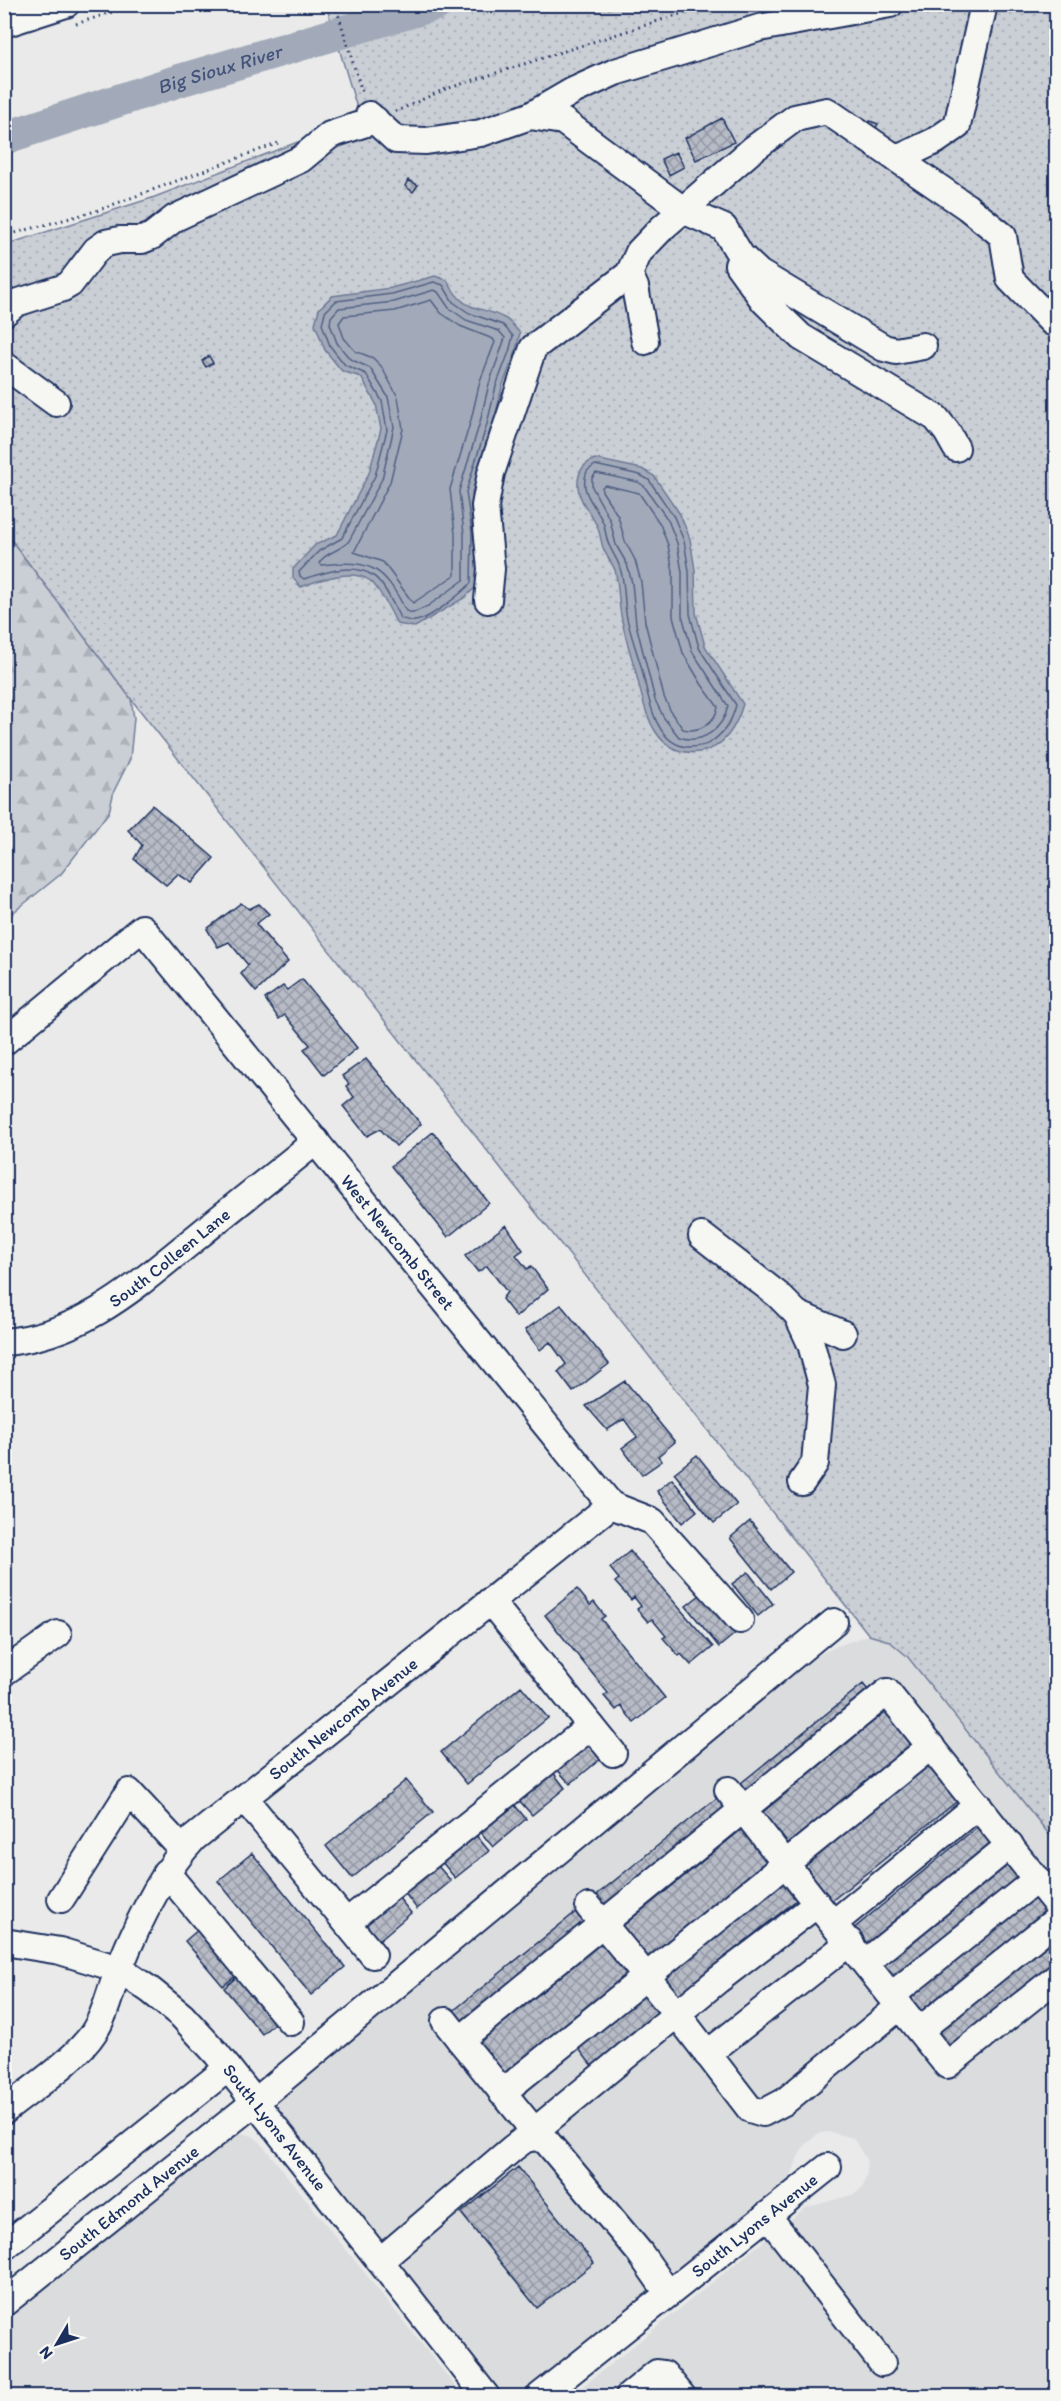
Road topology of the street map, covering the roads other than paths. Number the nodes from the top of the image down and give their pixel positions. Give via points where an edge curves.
1 (66, 4) edge
2 (890, 4) edge
3 (984, 4) edge
4 (4, 24) edge
5 (530, 116) junction
6 (897, 159) junction
7 (683, 210) junction
8 (724, 228) junction
9 (630, 274) junction
10 (4, 313) edge
11 (1052, 322) dead end
12 (645, 341) dead end
13 (923, 346) dead end
14 (4, 365) edge
15 (56, 403) dead end
16 (956, 448) dead end
17 (488, 600) dead end
18 (4, 1042) edge
19 (316, 1141) junction
20 (702, 1236) dead end
21 (797, 1314) junction
22 (843, 1334) dead end
23 (4, 1342) edge
24 (802, 1482) dead end
25 (610, 1505) junction
26 (490, 1601) junction
27 (740, 1620) dead end
28 (834, 1622) dead end
29 (58, 1634) dead end
30 (4, 1672) edge
31 (591, 1726) junction
32 (931, 1746) junction
33 (613, 1753) dead end
34 (244, 1798) junction
35 (735, 1800) junction
36 (978, 1805) junction
37 (1010, 1845) junction
38 (183, 1850) junction
39 (786, 1864) junction
40 (166, 1872) junction
41 (1036, 1879) junction
42 (61, 1899) dead end
43 (817, 1904) junction
44 (1056, 1904) edge
45 (596, 1915) junction
46 (1056, 1920) edge
47 (347, 1922) junction
48 (834, 1923) junction
49 (4, 1942) edge
50 (858, 1952) junction
51 (373, 1955) dead end
52 (119, 1969) junction
53 (646, 1977) junction
54 (1056, 1978) edge
55 (896, 2001) junction
56 (677, 2014) junction
57 (291, 2022) dead end
58 (920, 2030) junction
59 (707, 2054) junction
60 (228, 2068) junction
61 (15, 2092) edge
62 (502, 2093) junction
63 (255, 2102) junction
64 (4, 2111) edge
65 (530, 2136) junction
66 (828, 2167) dead end
67 (767, 2215) junction
68 (4, 2247) edge
69 (380, 2261) junction
70 (668, 2294) junction
71 (4, 2303) edge
72 (882, 2363) dead end
73 (548, 2394) edge
74 (486, 2397) edge
75 (629, 2397) edge
76 (682, 2397) edge

1 - 4 street
2 - 5 street via 759,28 615,72 573,90
3 - 6 street via 957,126
5 - 7 street via 563,121
5 - 10 street via 481,133 426,141 396,140 372,118 330,135 300,159 175,218 152,236 106,243 70,284 16,303
6 - 7 street via 827,111 795,118
6 - 11 street via 1003,236 1010,279
7 - 8 street
7 - 9 street via 639,252
8 - 13 street via 748,264 872,342 896,351
8 - 16 street via 741,279 801,337 936,418
9 - 12 street
9 - 17 street via 533,348 491,473 485,506 491,569
14 - 15 street
18 - 19 street, West Newcomb Street via 142,928
19 - 23 street, South Colleen Lane via 126,1294 89,1318 19,1341
19 - 25 street, West Newcomb Street
20 - 21 street
21 - 22 street
21 - 24 street via 811,1344 822,1385 815,1463
25 - 26 street, South Newcomb Avenue
25 - 27 street via 652,1521
26 - 31 street
26 - 34 street, South Newcomb Avenue
28 - 63 street, South Edmond Avenue
29 - 30 street
31 - 33 street
31 - 47 street
32 - 35 street via 881,1684
32 - 36 street
32 - 39 street
34 - 38 street, South Newcomb Avenue
34 - 47 street
35 - 39 street
35 - 45 street
36 - 37 street
36 - 48 street
37 - 41 street
37 - 50 street
38 - 40 street, South Newcomb Avenue
38 - 42 street via 129,1792
39 - 43 street
39 - 53 street
40 - 52 street, South Newcomb Avenue
40 - 57 street
41 - 44 street
41 - 55 street
43 - 48 street
43 - 56 street
45 - 53 street
45 - 62 street via 452,2030
46 - 58 street
47 - 51 street
48 - 50 street
49 - 52 street, South Lyons Avenue via 60,1951
50 - 55 street
50 - 59 street
52 - 60 street, South Lyons Avenue via 182,2016
52 - 61 street, South Newcomb Avenue via 106,2011 93,2034 78,2051
53 - 56 street
53 - 62 street
54 - 58 street via 947,2065
55 - 58 street
55 - 59 street via 784,2102 763,2113 750,2109
56 - 59 street
56 - 65 street
60 - 63 street, South Lyons Avenue
60 - 68 street
61 - 64 street, South Newcomb Avenue
62 - 65 street
63 - 69 street, South Lyons Avenue
63 - 71 street, South Edmond Avenue
65 - 69 street
65 - 70 street via 547,2142 640,2253
66 - 67 street, South Lyons Avenue
67 - 70 street, South Lyons Avenue
67 - 72 street
69 - 74 street, South Lyons Avenue
70 - 73 street, South Lyons Avenue
75 - 76 street via 657,2373 664,2374

